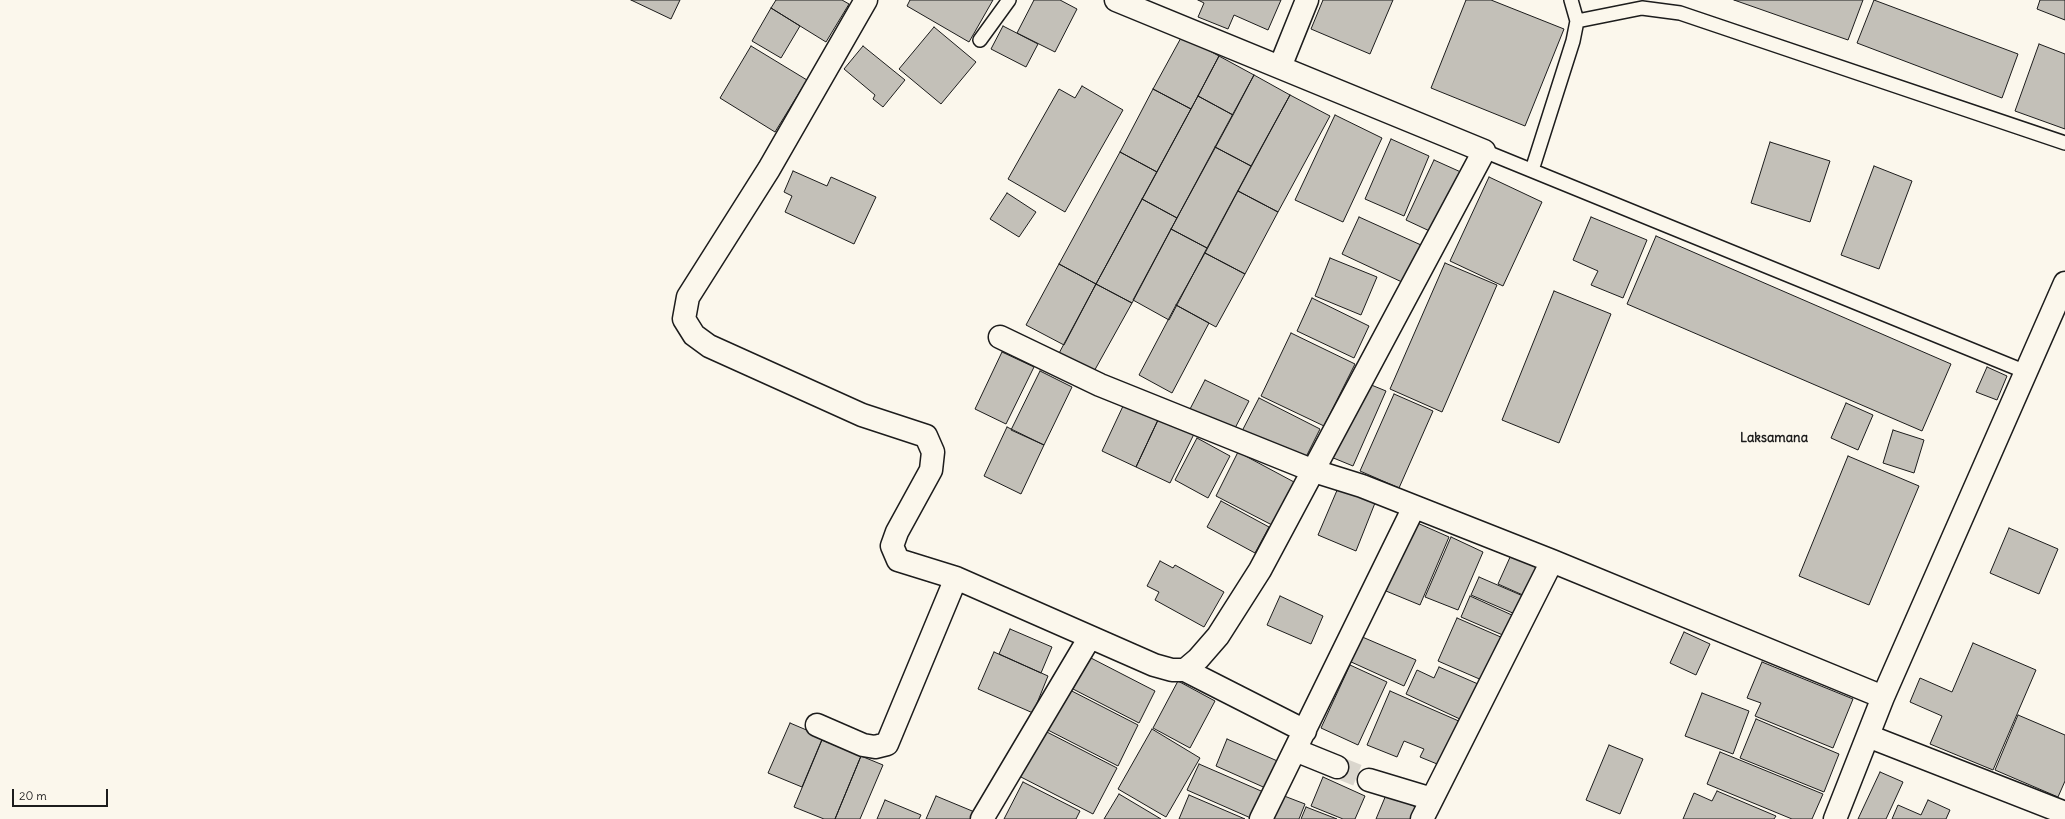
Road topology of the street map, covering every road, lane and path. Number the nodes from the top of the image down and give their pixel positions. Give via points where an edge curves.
1 (866, 0) edge
2 (1009, 0) edge
3 (1116, 0) edge
4 (1307, 0) edge
5 (1571, 0) edge
6 (1576, 21) junction
7 (980, 40) dead end
8 (1280, 67) junction
9 (2065, 143) edge
10 (1484, 151) junction
11 (1532, 170) junction
12 (2065, 282) edge
13 (1000, 338) dead end
14 (2026, 372) junction
15 (1314, 470) junction
16 (1414, 507) junction
17 (1552, 561) junction
18 (956, 578) junction
19 (1090, 637) junction
20 (1186, 670) junction
21 (1884, 697) junction
22 (817, 725) dead end
23 (1305, 730) junction
24 (1868, 736) junction
25 (1295, 750) junction
26 (1336, 767) tunnel mouth
27 (1369, 780) tunnel mouth
28 (1432, 799) junction
29 (2065, 813) edge
30 (982, 819) edge
31 (1261, 819) edge
32 (1422, 819) edge
33 (1835, 819) edge

1 - 18 street via 769,169 688,297 684,319 694,335 709,346 862,415 926,436 933,452 931,470 892,546 898,560
2 - 7 lane
3 - 8 street
4 - 8 street
5 - 6 lane
6 - 9 lane via 1642,8 1680,13
6 - 11 lane via 1573,41
8 - 10 street
10 - 11 lane
10 - 15 street
11 - 14 lane
12 - 14 street
13 - 15 street via 1100,385
14 - 21 street
15 - 16 street
15 - 20 street via 1260,570 1218,636
16 - 17 street
16 - 23 street
17 - 21 street
17 - 28 street
18 - 19 street
18 - 22 street via 887,744 875,747 863,745
19 - 20 street via 1154,665 1172,670
19 - 30 street
20 - 23 street
21 - 24 street
23 - 25 street
24 - 29 street
24 - 33 street
25 - 26 street
25 - 31 street
27 - 28 street
28 - 32 street

